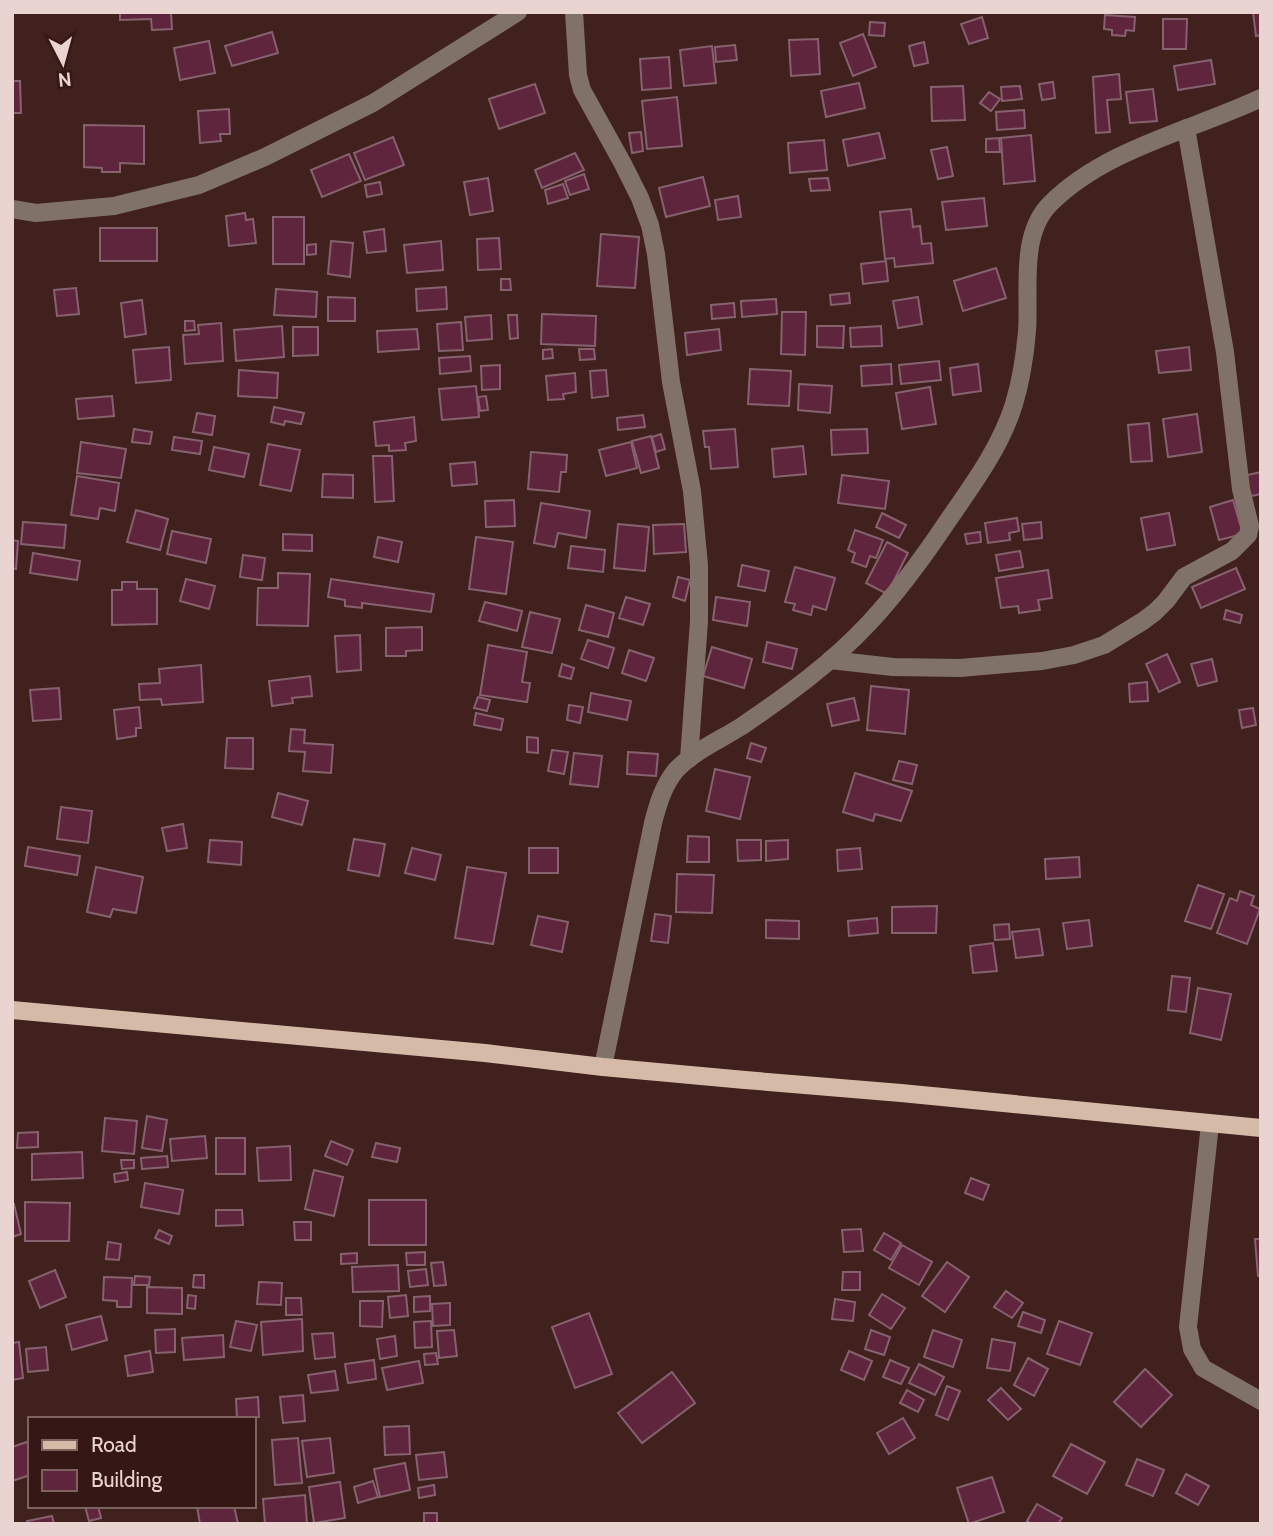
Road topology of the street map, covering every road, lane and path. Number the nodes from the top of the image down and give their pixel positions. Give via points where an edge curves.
1 (518, 12) edge
2 (574, 12) edge
3 (1261, 98) edge
4 (1186, 128) junction
5 (12, 209) edge
6 (830, 660) junction
7 (689, 758) junction
8 (12, 1010) edge
9 (603, 1067) junction
10 (1210, 1124) junction
11 (1261, 1128) edge
12 (1261, 1401) edge

1 - 5 street via 373,103 265,158 199,185 114,206 36,213
2 - 7 street via 582,90 650,225 671,382 692,491 699,621
3 - 4 street
4 - 6 street via 1095,170 1047,206 1029,248 1021,375 997,446 921,560 868,624
4 - 6 street via 1225,352 1248,535 1232,551 1184,577 1143,621 1104,645 1074,655 960,668
6 - 7 street via 792,691
7 - 9 street via 661,795 653,823
8 - 9 main road
9 - 10 main road
10 - 11 main road
10 - 12 street via 1188,1327 1192,1349 1203,1368

